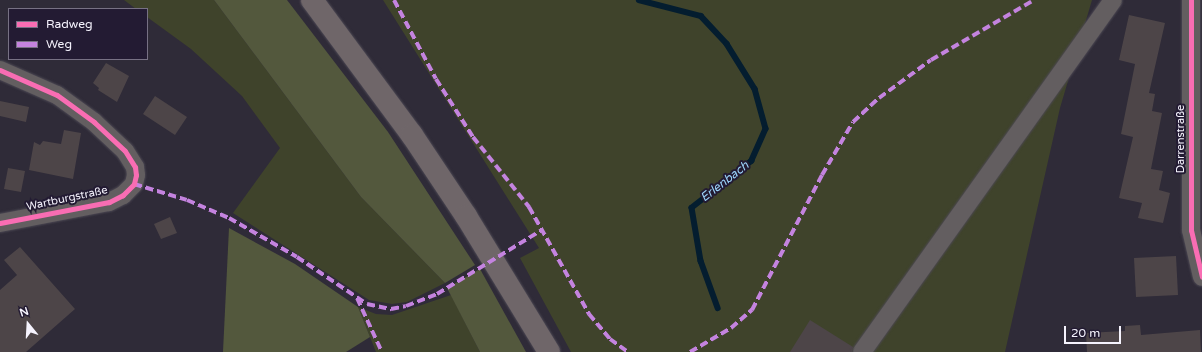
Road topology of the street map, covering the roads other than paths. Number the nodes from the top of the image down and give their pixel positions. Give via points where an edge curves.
1 (312, 0) edge
2 (1113, 0) edge
3 (1191, 0) edge
4 (1197, 68) edge
5 (0, 70) edge
6 (0, 223) edge
7 (1197, 230) edge
8 (1202, 277) edge
9 (549, 352) edge
10 (862, 352) edge

1 - 9 main road via 412,134 466,216
2 - 10 street
3 - 4 street, Darrenstraße
4 - 7 street, Darrenstraße
5 - 6 street, Wartburgstraße via 57,95 94,122 131,159 135,167 134,184 123,195 109,202
7 - 8 street, Darrenstraße

